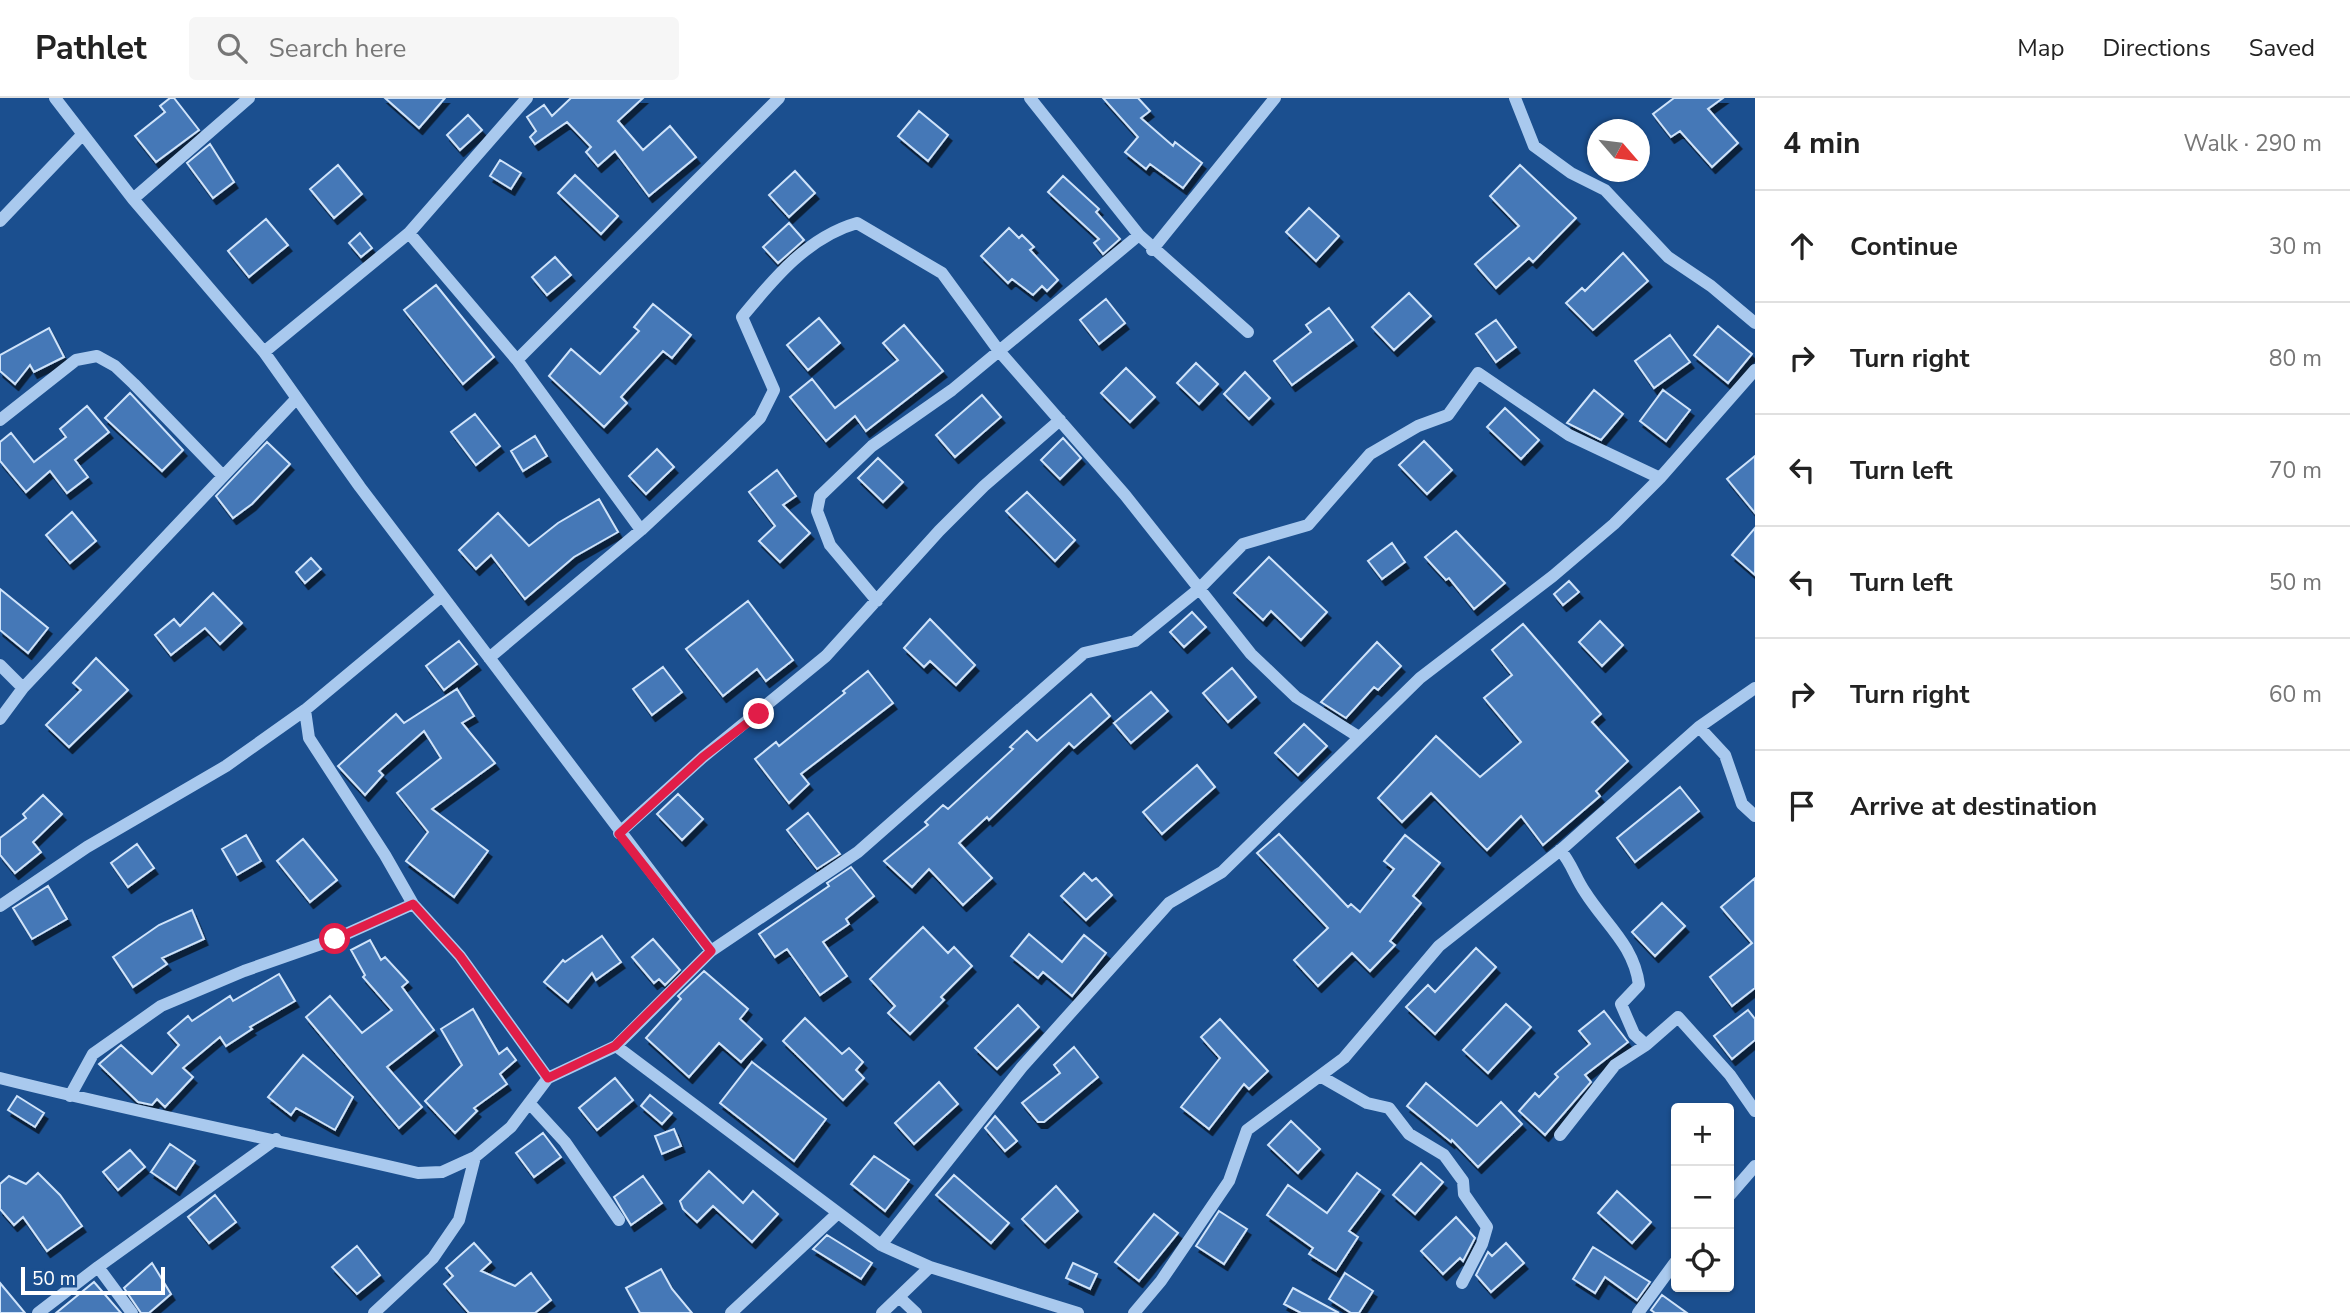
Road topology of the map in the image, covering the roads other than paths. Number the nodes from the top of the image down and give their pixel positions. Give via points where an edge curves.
1 (55, 98) edge
2 (249, 98) edge
3 (527, 98) edge
4 (779, 98) edge
5 (1030, 98) edge
6 (1275, 98) edge
7 (1516, 98) edge
8 (83, 134) junction
9 (133, 199) junction
10 (0, 221) edge
11 (409, 233) junction
12 (1139, 235) junction
13 (1152, 250) junction
14 (1755, 323) edge
15 (1248, 332) dead end
16 (999, 351) junction
17 (264, 352) junction
18 (517, 360) junction
19 (1755, 370) edge
20 (297, 398) junction
21 (0, 420) edge
22 (1060, 420) junction
23 (223, 476) junction
24 (1660, 478) junction
25 (641, 530) junction
26 (1199, 589) junction
27 (442, 596) junction
28 (877, 601) junction
29 (489, 658) junction
30 (0, 665) edge
31 (23, 688) junction
32 (1755, 688) edge
33 (305, 710) junction
34 (0, 719) edge
35 (1699, 727) junction
36 (1359, 737) junction
37 (1755, 816) edge
38 (619, 834) junction
39 (1560, 850) junction
40 (413, 904) junction
41 (0, 906) edge
42 (711, 951) junction
43 (1646, 1045) junction
44 (615, 1046) junction
45 (1320, 1076) junction
46 (548, 1078) junction
47 (0, 1079) edge
48 (69, 1096) junction
49 (531, 1105) junction
50 (1755, 1111) edge
51 (1560, 1135) dead end
52 (276, 1139) junction
53 (475, 1157) junction
54 (1755, 1166) edge
55 (1734, 1190) edge
56 (838, 1213) junction
57 (619, 1220) dead end
58 (881, 1245) junction
59 (98, 1267) junction
60 (930, 1267) junction
61 (1671, 1268) edge
62 (1462, 1283) dead end
63 (899, 1297) junction
64 (38, 1313) edge
65 (132, 1313) edge
66 (374, 1313) edge
67 (731, 1313) edge
68 (882, 1313) edge
69 (916, 1313) edge
70 (1078, 1313) edge
71 (1134, 1313) edge
72 (1638, 1313) edge

1 - 8 street
2 - 9 street
3 - 11 street
4 - 18 street
5 - 12 street
6 - 13 street
7 - 14 street via 1534,146 1605,190 1668,257
8 - 9 street
8 - 10 street
9 - 17 street
11 - 17 street
11 - 18 street
12 - 13 street
12 - 16 street
13 - 15 street
16 - 22 street
16 - 25 street via 942,273 857,223 823,236 775,277 742,317 774,390 760,418
16 - 28 street via 872,446 820,496 817,511 830,545
17 - 20 street
18 - 25 street
19 - 24 street
20 - 23 street
20 - 27 street
21 - 23 street via 76,360 97,356 115,366
22 - 26 street
22 - 28 street via 966,504
23 - 31 street
24 - 26 street via 1569,435 1478,373 1448,415 1418,426 1370,454 1308,524 1243,544
24 - 36 street via 1553,576 1420,678
25 - 29 street
26 - 36 street via 1251,654 1296,697
26 - 42 street via 1135,641 1084,653 858,852
27 - 29 street
27 - 33 street
28 - 38 street via 826,656 703,757
29 - 38 street
30 - 31 street
31 - 34 street
32 - 35 street
33 - 40 street via 309,738
33 - 41 street via 226,766 87,847
35 - 37 street via 1724,755 1742,804
35 - 39 street
36 - 58 street via 1222,873 1169,903 1022,1067
38 - 42 street
39 - 43 street via 1637,966 1639,985 1621,1004 1634,1034
39 - 45 street via 1439,946 1344,1058
40 - 46 street via 460,956
40 - 48 street via 161,1006 93,1055
42 - 44 street
43 - 50 street via 1678,1017
43 - 51 street via 1615,1065
44 - 46 street
44 - 56 street
45 - 62 street via 1367,1103 1389,1108 1409,1134 1444,1155 1463,1181 1464,1194 1487,1227
45 - 71 street via 1247,1130 1229,1181
46 - 49 street
47 - 48 street
48 - 52 street
49 - 53 street
49 - 57 street via 565,1142
52 - 53 street via 418,1173 442,1172
52 - 59 street
53 - 66 street via 459,1220 433,1258
54 - 55 street
56 - 58 street
56 - 67 street
58 - 60 street
59 - 64 street
59 - 65 street
60 - 63 street
60 - 70 street
61 - 72 street
63 - 68 street
63 - 69 street

